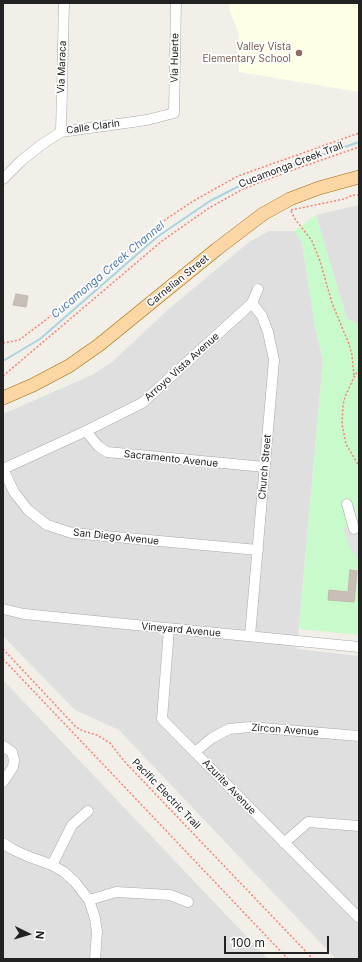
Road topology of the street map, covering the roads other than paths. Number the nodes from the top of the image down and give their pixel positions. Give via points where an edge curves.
1 (64, 3) edge
2 (176, 3) edge
3 (174, 113) joint
4 (61, 132) junction
5 (359, 177) edge
6 (3, 179) edge
7 (258, 289) dead end
8 (252, 303) junction
9 (3, 398) edge
10 (86, 431) junction
11 (265, 468) junction
12 (3, 469) edge
13 (347, 504) dead end
14 (354, 529) dead end
15 (258, 550) junction
16 (3, 609) edge
17 (169, 629) junction
18 (250, 636) junction
19 (359, 646) edge
20 (359, 736) edge
21 (3, 746) edge
22 (195, 752) junction
23 (3, 782) edge
24 (88, 811) dead end
25 (359, 826) edge
26 (3, 843) edge
27 (284, 843) junction
28 (52, 865) junction
29 (89, 900) junction
30 (188, 902) dead end
31 (359, 918) edge
32 (95, 959) edge

1 - 4 street, Via Maraca
2 - 3 street, Via Huerte
3 - 4 street, Calle Clarin via 148,120
4 - 6 street, Calle Clarin via 41,144
5 - 9 main road, Carnelian Street via 319,188 288,206 263,214 70,366
7 - 8 street, Arroyo Vista Avenue
8 - 10 street, Arroyo Vista Avenue via 142,403
8 - 11 street, Church Street via 262,316 274,360
10 - 11 street, Sacramento Avenue via 98,446 107,452
10 - 12 street, Arroyo Vista Avenue
11 - 15 street, Church Street
12 - 15 street, San Diego Avenue via 14,492 28,510 47,525 72,533
13 - 14 street
15 - 18 street, Church Street
16 - 17 street, Vineyard Avenue via 24,614
17 - 18 street, Vineyard Avenue
17 - 22 street, Azurite Avenue via 162,719
18 - 19 street, Vineyard Avenue
20 - 22 street, Zircon Avenue via 236,728 212,738
21 - 23 street via 12,752 14,760 13,767
22 - 27 street, Azurite Avenue
24 - 28 street via 72,825
25 - 27 street via 308,822
26 - 28 street via 12,850
27 - 31 street, Azurite Avenue
28 - 29 street via 75,882
29 - 30 street via 116,892 170,895
29 - 32 street via 97,932

